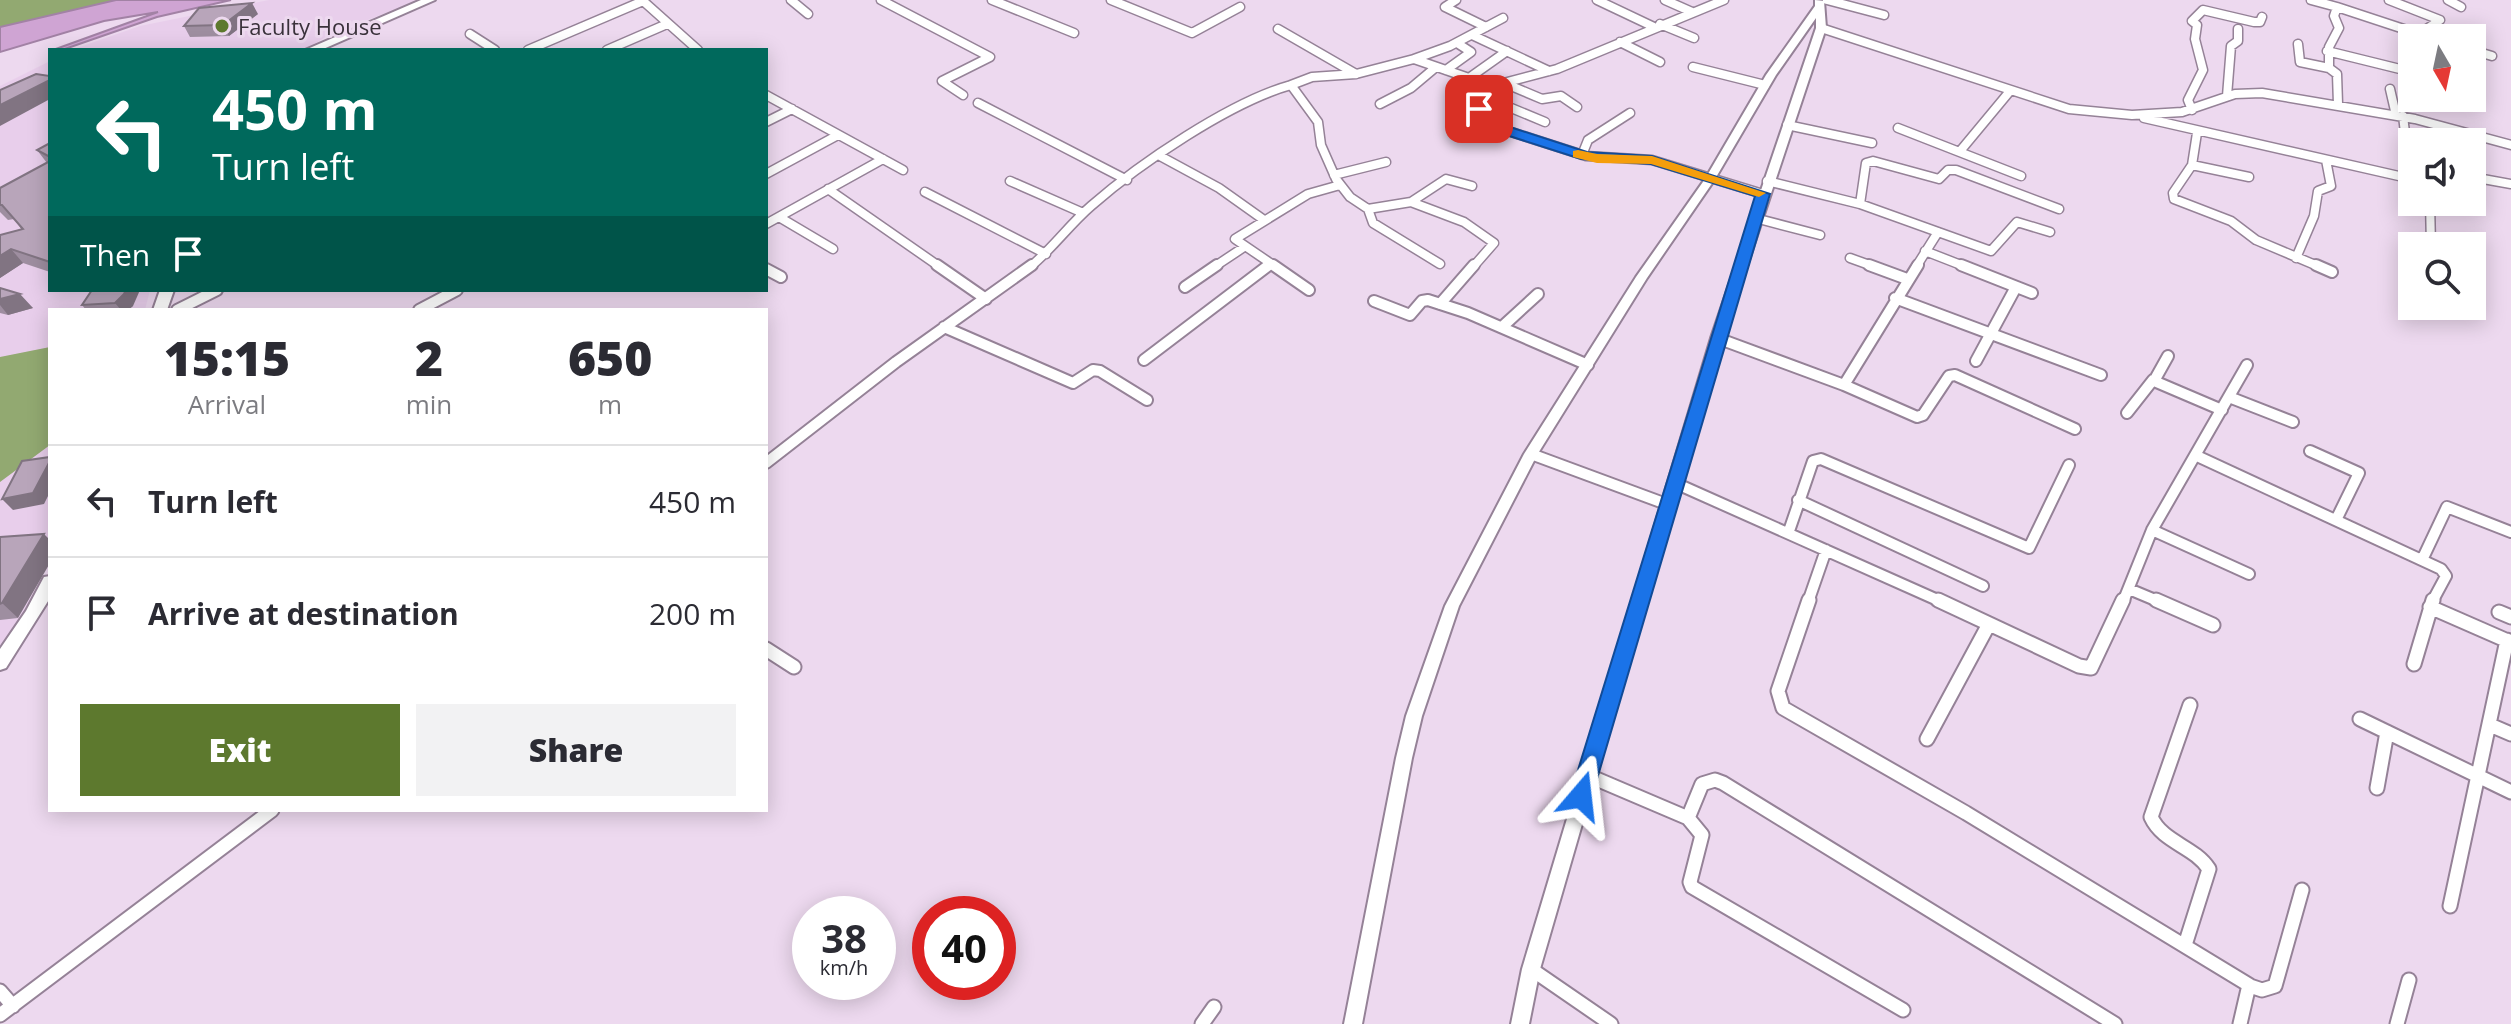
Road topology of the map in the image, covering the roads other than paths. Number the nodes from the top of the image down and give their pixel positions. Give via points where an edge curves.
1 (430, 0) edge
2 (643, 0) edge
3 (791, 0) edge
4 (881, 0) edge
5 (992, 0) edge
6 (1111, 0) edge
7 (1456, 0) edge
8 (1597, 0) edge
9 (1665, 0) edge
10 (2311, 0) edge
11 (2389, 0) edge
12 (2448, 0) edge
13 (1718, 1) edge
14 (1822, 2) edge
15 (1240, 7) dead end
16 (2337, 7) junction
17 (2461, 7) dead end
18 (1692, 12) junction
19 (808, 14) dead end
20 (1884, 15) dead end
21 (2262, 17) dead end
22 (1503, 18) dead end
23 (667, 24) junction
24 (2432, 24) edge
25 (1657, 25) junction
26 (1486, 27) junction
27 (2398, 27) edge
28 (1821, 28) junction
29 (1278, 29) dead end
30 (2238, 29) dead end
31 (1074, 33) dead end
32 (470, 34) dead end
33 (1472, 35) junction
34 (1694, 38) dead end
35 (1620, 42) junction
36 (1457, 43) junction
37 (2298, 44) dead end
38 (316, 48) edge
39 (492, 48) edge
40 (533, 48) edge
41 (612, 48) edge
42 (696, 48) edge
43 (1507, 51) junction
44 (2327, 51) junction
45 (2486, 54) edge
46 (2492, 56) dead end
47 (1414, 59) junction
48 (1660, 62) dead end
49 (1436, 67) junction
50 (1693, 67) dead end
51 (2329, 68) junction
52 (2398, 69) edge
53 (1446, 70) junction
54 (1549, 71) junction
55 (1356, 74) junction
56 (1469, 78) junction
57 (1504, 83) junction
58 (1291, 85) junction
59 (1765, 85) junction
60 (1492, 86) junction
61 (2390, 89) dead end
62 (2010, 91) junction
63 (963, 95) dead end
64 (1480, 95) junction
65 (768, 96) edge
66 (2227, 96) junction
67 (978, 103) dead end
68 (1380, 104) dead end
69 (2338, 104) junction
70 (1577, 107) dead end
71 (792, 109) junction
72 (2192, 110) junction
73 (1630, 113) dead end
74 (2132, 115) junction
75 (2399, 116) junction
76 (768, 121) edge
77 (1545, 122) dead end
78 (1787, 125) junction
79 (1898, 128) dead end
80 (2402, 128) edge
81 (2197, 133) junction
82 (838, 135) junction
83 (1872, 143) dead end
84 (2511, 145) edge
85 (1961, 150) junction
86 (1582, 155) junction
87 (1160, 156) junction
88 (883, 159) junction
89 (2326, 160) junction
90 (1386, 162) dead end
91 (2192, 165) junction
92 (903, 170) dead end
93 (768, 173) edge
94 (1334, 175) junction
95 (2021, 176) dead end
96 (2398, 176) edge
97 (2249, 177) dead end
98 (1710, 179) junction
99 (1127, 180) junction
100 (2486, 180) edge
101 (1010, 181) dead end
102 (2511, 184) edge
103 (1340, 185) junction
104 (1472, 186) dead end
105 (1765, 188) junction
106 (828, 189) junction
107 (925, 192) dead end
108 (1411, 202) junction
109 (1860, 204) junction
110 (1368, 209) junction
111 (2059, 209) dead end
112 (1083, 213) junction
113 (779, 217) junction
114 (1755, 218) junction
115 (1264, 220) junction
116 (768, 223) edge
117 (1938, 232) junction
118 (2050, 232) dead end
119 (1820, 235) dead end
120 (1244, 247) junction
121 (833, 249) dead end
122 (1925, 251) junction
123 (1046, 254) junction
124 (1850, 258) dead end
125 (2296, 258) junction
126 (1440, 264) dead end
127 (1269, 265) junction
128 (768, 270) edge
129 (2332, 272) dead end
130 (781, 277) dead end
131 (1907, 279) junction
132 (1185, 287) dead end
133 (2016, 287) junction
134 (1309, 290) dead end
135 (213, 292) edge
136 (453, 292) edge
137 (2032, 293) dead end
138 (1538, 294) dead end
139 (1895, 298) junction
140 (986, 299) junction
141 (1374, 301) dead end
142 (1440, 304) junction
143 (181, 308) edge
144 (423, 308) edge
145 (944, 327) junction
146 (1502, 327) junction
147 (1991, 334) junction
148 (1717, 338) junction
149 (2168, 356) dead end
150 (1144, 360) dead end
151 (1976, 361) dead end
152 (1588, 365) junction
153 (2247, 365) dead end
154 (2101, 375) dead end
155 (2153, 380) junction
156 (1844, 385) junction
157 (2229, 397) junction
158 (1147, 400) dead end
159 (2222, 410) junction
160 (2127, 413) dead end
161 (2293, 422) dead end
162 (2075, 429) dead end
163 (2310, 451) dead end
164 (1531, 454) junction
165 (2197, 456) junction
166 (768, 461) edge
167 (2069, 465) dead end
168 (1675, 483) junction
169 (1798, 500) junction
170 (1669, 505) junction
171 (2336, 520) junction
172 (2152, 530) junction
173 (1789, 531) junction
174 (2511, 532) edge
175 (1826, 550) junction
176 (2422, 560) junction
177 (2249, 574) dead end
178 (48, 586) edge
179 (1983, 586) dead end
180 (2129, 589) junction
181 (2430, 607) junction
182 (1989, 624) junction
183 (2213, 625) dead end
184 (2509, 641) edge
185 (768, 650) edge
186 (0, 663) edge
187 (2414, 664) dead end
188 (794, 667) dead end
189 (2506, 678) edge
190 (2190, 705) dead end
191 (2360, 719) dead end
192 (2490, 725) junction
193 (2387, 732) junction
194 (2511, 734) edge
195 (1927, 739) dead end
196 (1587, 775) junction
197 (2477, 776) junction
198 (2377, 788) dead end
199 (2511, 792) edge
200 (269, 812) edge
201 (1688, 818) junction
202 (2302, 890) dead end
203 (2450, 906) dead end
204 (2185, 945) junction
205 (1531, 969) junction
206 (2409, 980) dead end
207 (2250, 986) junction
208 (0, 991) edge
209 (13, 1006) junction
210 (1214, 1007) dead end
211 (1903, 1010) dead end
212 (0, 1015) edge
213 (1202, 1024) edge
214 (1353, 1024) edge
215 (1520, 1024) edge
216 (1611, 1024) edge
217 (2115, 1024) edge
218 (2240, 1024) edge
219 (2397, 1024) edge

1 - 38 main road
2 - 23 street
2 - 40 street
3 - 19 street
4 - 63 street via 990,57 942,81
5 - 31 street
6 - 15 street via 1192,33
7 - 26 street via 1445,7
8 - 25 street
9 - 18 street
10 - 16 street
11 - 24 street via 2439,18
12 - 17 street
13 - 18 street
14 - 20 street
14 - 28 street
14 - 59 street
16 - 27 street
16 - 44 street via 2339,28
18 - 25 street
21 - 72 street via 2254,22 2203,10 2192,21 2203,70 2188,100
22 - 26 street
23 - 41 street
23 - 42 street
25 - 34 street
25 - 35 street
26 - 33 street
28 - 62 street
28 - 78 street
29 - 55 street
30 - 66 street via 2238,41 2231,46
32 - 39 street
33 - 36 street
33 - 43 street
35 - 48 street
35 - 54 street
36 - 47 street
36 - 53 street via 1471,52
37 - 51 street via 2300,62
43 - 54 street
43 - 56 street
44 - 51 street
44 - 52 street
45 - 46 street
47 - 49 street
47 - 55 street
49 - 53 street
49 - 68 street
50 - 59 street
51 - 69 street via 2337,74
53 - 56 street
54 - 57 street
55 - 58 street
56 - 60 street
57 - 60 street
57 - 70 street via 1542,99 1561,96
58 - 87 street via 1259,94
58 - 94 street via 1318,122
59 - 98 street
60 - 64 street
61 - 75 street
62 - 74 street via 2069,109
62 - 85 street
64 - 77 street
64 - 86 street via 1479,109 1492,123
65 - 71 street
66 - 69 street via 2262,93
66 - 72 street
67 - 99 street
69 - 75 street
71 - 76 street
71 - 82 street
72 - 74 street
73 - 86 street via 1588,140
74 - 81 street
75 - 80 street
75 - 84 street
78 - 83 street
78 - 105 street
79 - 85 street
81 - 89 street
81 - 91 street
82 - 88 street
82 - 93 street
85 - 95 street
86 - 98 street via 1641,158
87 - 99 street
87 - 115 street
88 - 92 street
88 - 106 street
89 - 96 street
89 - 125 street via 2331,186 2318,191
90 - 94 street
91 - 97 street
91 - 125 street via 2174,199 2231,221 2256,240
94 - 103 street
98 - 105 street
98 - 152 street
99 - 112 street
100 - 102 street
101 - 112 street
103 - 110 street
103 - 115 street via 1308,194
104 - 108 street via 1446,179
105 - 109 street
105 - 114 street
106 - 113 street
106 - 140 street
107 - 123 street
108 - 110 street
108 - 142 street via 1493,239
109 - 111 street via 1869,160 1939,179 1956,170
109 - 117 street
110 - 126 street via 1373,223
112 - 123 street
113 - 116 street
113 - 121 street
114 - 119 street
114 - 148 street
115 - 120 street via 1235,239
117 - 118 street via 1991,251 2017,222
117 - 122 street
120 - 127 street
120 - 132 street
122 - 131 street
122 - 133 street
123 - 140 street
124 - 131 street
125 - 129 street
127 - 134 street
127 - 150 street
128 - 130 street
131 - 139 street
133 - 137 street
133 - 147 street
135 - 143 street
136 - 144 street
138 - 146 street
139 - 147 street
139 - 156 street
140 - 145 street
141 - 142 street via 1410,315 1423,300
142 - 146 street
145 - 158 street via 1073,383 1100,371
145 - 166 street
146 - 152 street
147 - 151 street
147 - 154 street
148 - 156 street
148 - 168 street
149 - 155 street
152 - 164 street
153 - 157 street
155 - 159 street
155 - 160 street
156 - 162 street via 1917,417 1955,375
157 - 159 street
157 - 161 street
159 - 165 street
163 - 171 street via 2359,473
164 - 170 street
164 - 214 street via 1452,606 1419,701
165 - 171 street
165 - 172 street
167 - 169 street via 2029,548 1821,459 1813,461
168 - 170 street
168 - 173 street
169 - 173 street
169 - 179 street
170 - 196 street
171 - 176 street
172 - 177 street
172 - 180 street
173 - 175 street
174 - 176 street via 2447,507
175 - 182 street
175 - 204 street via 1778,691 1783,708
176 - 181 street via 2446,576
178 - 186 main road
180 - 182 street via 2091,668
180 - 183 street
181 - 184 street
181 - 187 street
182 - 195 street
184 - 189 street
185 - 188 street
189 - 192 street
190 - 204 street via 2151,817 2155,828 2203,859 2209,869
191 - 193 street
192 - 194 street
192 - 197 street
193 - 197 street
193 - 198 street
196 - 201 street
196 - 205 street
197 - 199 street
197 - 203 street
200 - 209 street
201 - 211 street via 1702,835 1692,887
201 - 217 street via 1702,784 1723,783
202 - 207 street via 2275,986
204 - 207 street
205 - 215 street
205 - 216 street
206 - 219 street
207 - 218 street
208 - 209 street
209 - 212 street
210 - 213 street

